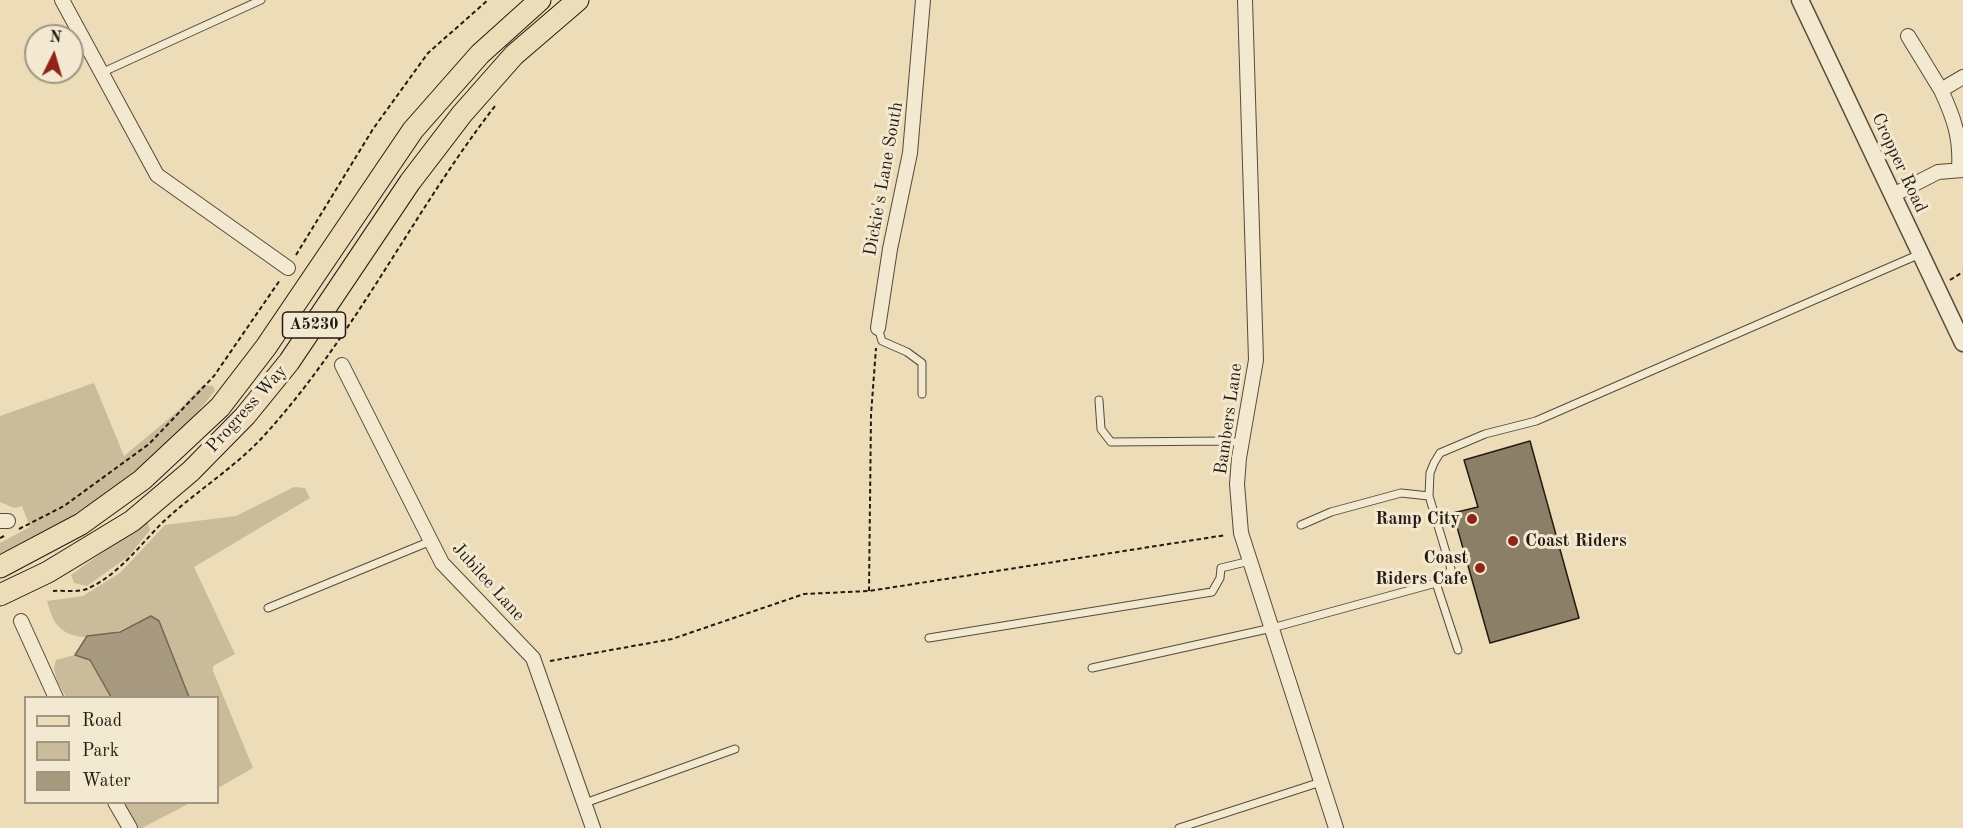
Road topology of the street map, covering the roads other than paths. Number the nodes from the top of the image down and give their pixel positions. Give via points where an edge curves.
1 (62, 0) edge
2 (261, 0) edge
3 (540, 0) edge
4 (578, 0) edge
5 (923, 0) edge
6 (1245, 0) edge
7 (1800, 0) edge
8 (1908, 36) dead end
9 (101, 73) junction
10 (1963, 77) edge
11 (1941, 90) junction
12 (1961, 170) edge
13 (1893, 195) junction
14 (1921, 254) junction
15 (288, 268) road end
16 (878, 328) joint
17 (1963, 342) edge
18 (342, 365) dead end
19 (922, 394) dead end
20 (1099, 400) dead end
21 (1242, 443) junction
22 (1429, 496) junction
23 (1301, 525) dead end
24 (431, 541) junction
25 (1250, 561) junction
26 (0, 567) edge
27 (1436, 583) junction
28 (0, 595) edge
29 (268, 608) dead end
30 (21, 621) dead end
31 (1272, 628) junction
32 (929, 638) dead end
33 (1458, 650) dead end
34 (1092, 668) dead end
35 (55, 696) edge
36 (735, 749) dead end
37 (1321, 782) junction
38 (585, 803) junction
39 (117, 804) edge
40 (1201, 824) edge
41 (130, 828) edge
42 (592, 828) edge
43 (1179, 828) edge
44 (1336, 828) edge

1 - 9 street
2 - 9 lane
3 - 26 main road, Progress Way / A5230 via 480,54 412,130 266,347 220,407 142,480 81,524
4 - 28 main road, Progress Way / A5230 via 514,55 462,114 410,182 289,362 237,424 191,471 132,521 48,572
5 - 16 street, Dickie's Lane South via 910,153
6 - 21 street, Bambers Lane via 1256,360
7 - 13 street, Cropper Road
8 - 11 street
9 - 15 street via 157,175
10 - 11 street
11 - 12 street via 1953,116
12 - 13 street via 1938,172
13 - 14 street, Cropper Road
14 - 17 street, Cropper Road
14 - 22 lane via 1536,421 1485,434 1440,453 1430,473
16 - 19 lane via 882,341 907,351 922,363
18 - 24 street, Jubilee Lane
20 - 21 lane via 1101,429 1111,442
21 - 25 street, Bambers Lane via 1237,484 1241,533
22 - 23 lane via 1401,493 1331,512
22 - 27 lane via 1450,569
24 - 29 lane
24 - 38 street, Jubilee Lane via 442,563 533,658
25 - 31 street, Bambers Lane
25 - 32 lane via 1221,568 1212,592
27 - 31 lane
27 - 33 lane
30 - 35 street
31 - 34 lane
31 - 37 street, Bambers Lane
36 - 38 lane
37 - 40 lane
37 - 44 street, Bambers Lane
38 - 42 street, Jubilee Lane
39 - 41 street
40 - 43 lane

